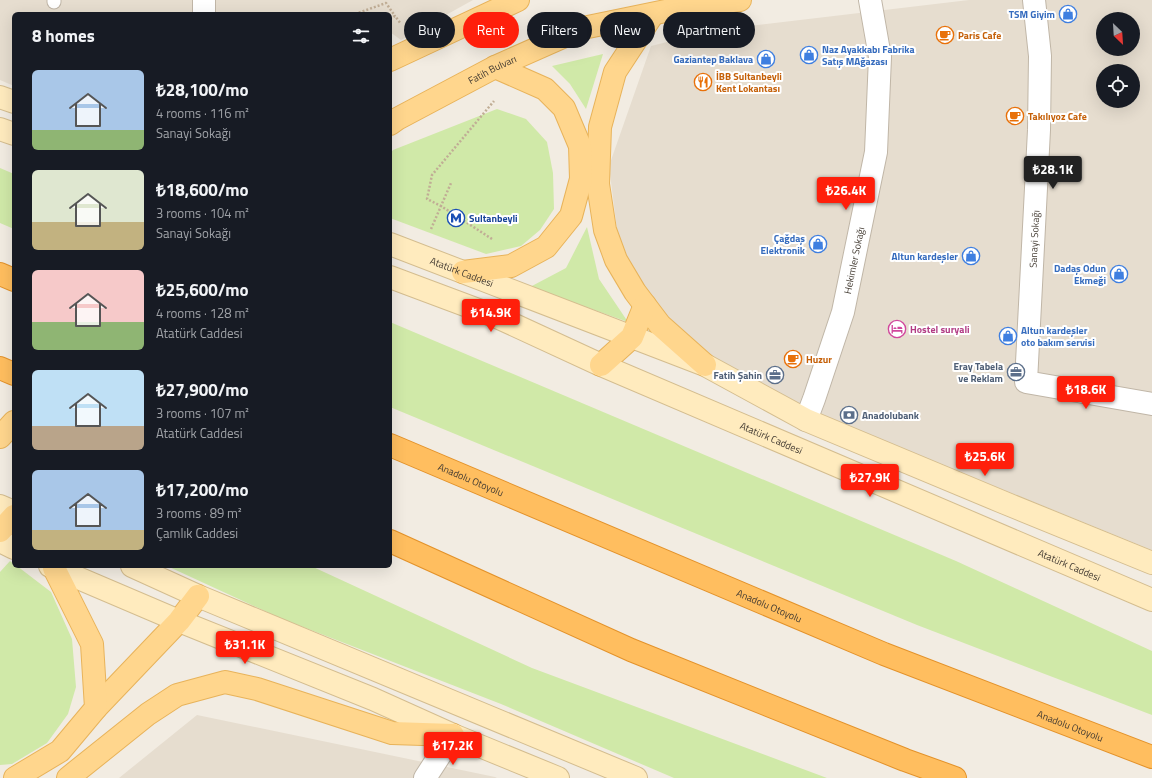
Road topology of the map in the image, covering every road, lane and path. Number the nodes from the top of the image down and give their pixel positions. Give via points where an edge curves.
1 (204, 0) edge
2 (518, 0) edge
3 (740, 0) edge
4 (870, 0) edge
5 (1034, 0) edge
6 (204, 12) edge
7 (361, 12) edge
8 (655, 14) edge
9 (395, 16) dead end
10 (600, 25) edge
11 (631, 48) edge
12 (392, 59) edge
13 (495, 67) junction
14 (515, 76) junction
15 (0, 97) edge
16 (12, 101) edge
17 (392, 123) edge
18 (0, 128) edge
19 (12, 133) edge
20 (450, 183) dead end
21 (441, 206) junction
22 (392, 245) edge
23 (419, 255) junction
24 (523, 259) junction
25 (463, 272) junction
26 (0, 274) edge
27 (392, 277) edge
28 (12, 279) edge
29 (645, 305) junction
30 (632, 337) junction
31 (601, 364) junction
32 (705, 365) junction
33 (0, 368) edge
34 (12, 373) edge
35 (1152, 404) edge
36 (806, 420) junction
37 (12, 424) edge
38 (0, 438) edge
39 (392, 446) edge
40 (0, 506) edge
41 (12, 511) edge
42 (12, 518) edge
43 (0, 531) edge
44 (0, 541) edge
45 (392, 542) edge
46 (12, 547) edge
47 (1152, 562) edge
48 (53, 568) edge
49 (54, 568) edge
50 (136, 568) edge
51 (198, 596) junction
52 (1152, 600) edge
53 (179, 621) junction
54 (96, 708) junction
55 (453, 735) junction
56 (1152, 757) edge
57 (15, 778) edge
58 (68, 778) edge
59 (425, 778) edge
60 (558, 778) edge
61 (636, 778) edge
62 (954, 778) edge

1 - 6 street
2 - 12 main road
3 - 8 main road, Fatih Bulvarı
4 - 36 street, Hekimler Sokağı via 880,57 876,152 843,312
5 - 35 street, Sanayi Sokağı via 1040,64 1026,382
7 - 9 path via 386,3
10 - 13 main road, Fatih Bulvarı via 584,28
11 - 29 main road via 615,72 600,127 598,184 605,230 616,260
13 - 14 main road
13 - 17 main road, Fatih Bulvarı
14 - 21 path via 432,175 427,199
14 - 24 main road via 545,89 564,108 580,146 581,179 571,216 546,247
15 - 16 street
18 - 19 street
20 - 21 path
21 - 23 path
21 - 24 path
22 - 23 street, Atatürk Caddesi
23 - 25 street, Atatürk Caddesi
24 - 25 main road via 511,266
25 - 30 street, Atatürk Caddesi
26 - 28 highway
27 - 31 street, Atatürk Caddesi via 498,318
29 - 30 main road
29 - 32 main road via 660,325
30 - 31 main road
30 - 32 street, Atatürk Caddesi
31 - 52 street, Atatürk Caddesi
32 - 36 street, Atatürk Caddesi
33 - 34 highway
36 - 47 street, Atatürk Caddesi
37 - 38 main road
39 - 56 highway, Anadolu Otoyolu via 884,654
40 - 41 street
42 - 43 main road
44 - 46 street
45 - 62 highway via 631,650
48 - 54 main road via 92,644
49 - 53 street
50 - 51 street
51 - 53 main road
51 - 61 street
53 - 54 main road
53 - 55 street via 373,699
54 - 57 main road via 60,750
55 - 58 main road via 392,733 257,688 225,682 177,695 148,714
55 - 59 street
55 - 60 street

